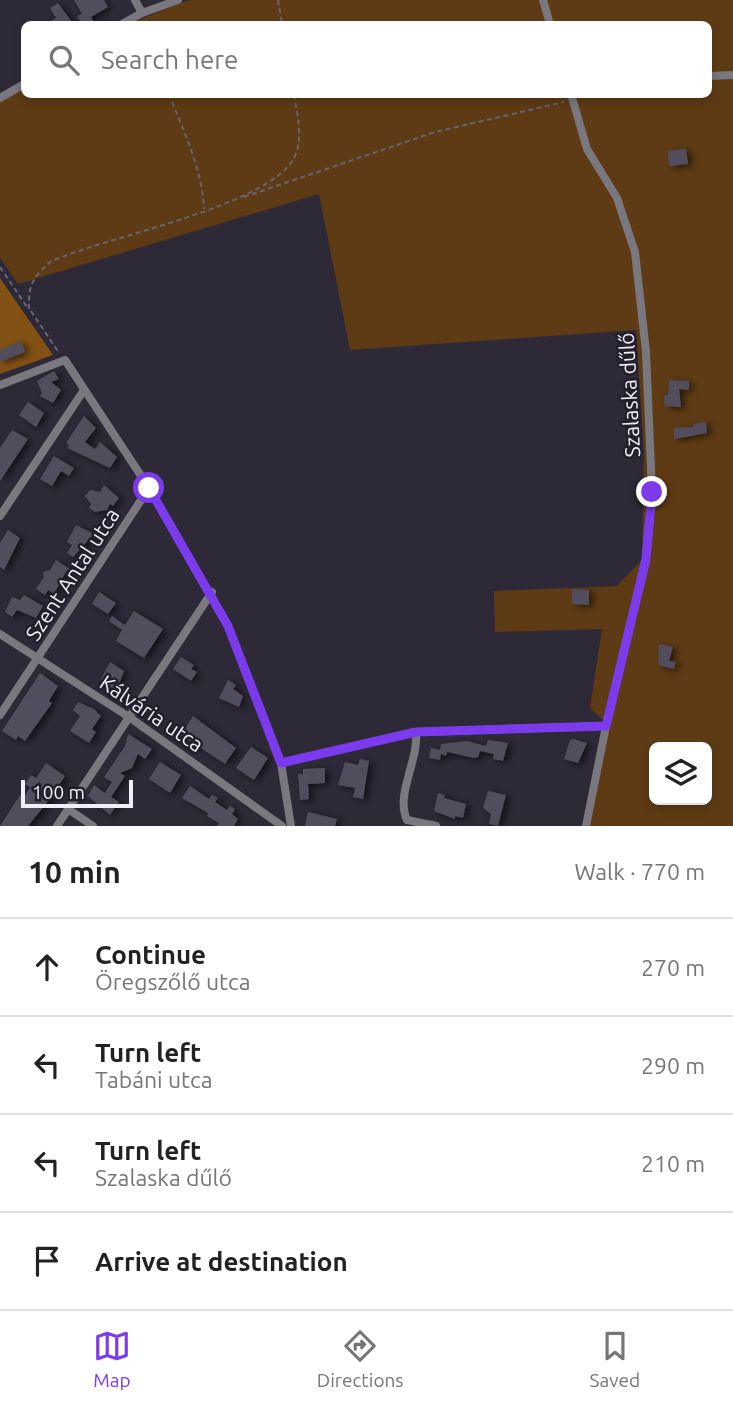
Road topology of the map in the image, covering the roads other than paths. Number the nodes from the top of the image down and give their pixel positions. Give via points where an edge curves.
1 (135, 0) edge
2 (178, 0) edge
3 (543, 0) edge
4 (142, 13) junction
5 (127, 21) edge
6 (549, 21) edge
7 (733, 75) edge
8 (712, 76) edge
9 (21, 86) edge
10 (0, 98) edge
11 (572, 98) edge
12 (0, 385) edge
13 (84, 390) junction
14 (149, 488) junction
15 (0, 516) edge
16 (212, 592) junction
17 (0, 634) edge
18 (38, 658) junction
19 (0, 715) edge
20 (129, 717) junction
21 (606, 726) junction
22 (416, 732) junction
23 (281, 763) junction
24 (68, 809) junction
25 (290, 811) junction
26 (278, 823) edge
27 (57, 826) edge
28 (93, 826) edge
29 (291, 826) edge
30 (436, 826) edge
31 (586, 826) edge

1 - 4 street
2 - 4 street
3 - 6 street
4 - 5 street
7 - 8 street
9 - 10 street
11 - 21 street, Szalaska dűlő via 587,149 617,198 635,252 646,352 652,492 646,559
12 - 13 street via 65,360
13 - 14 street
13 - 15 street
14 - 16 street
14 - 18 street, Szent Antal utca
16 - 20 street
16 - 23 street
17 - 18 street, Kálvária utca
18 - 19 street, Szent Antal utca
18 - 20 street, Kálvária utca
20 - 24 street
20 - 26 street, Kálvária utca
21 - 22 street
21 - 31 street, Szalaska dűlő
22 - 23 street
22 - 30 street via 402,810 407,820
23 - 25 street
24 - 27 street
24 - 28 street
25 - 26 street
25 - 29 street

